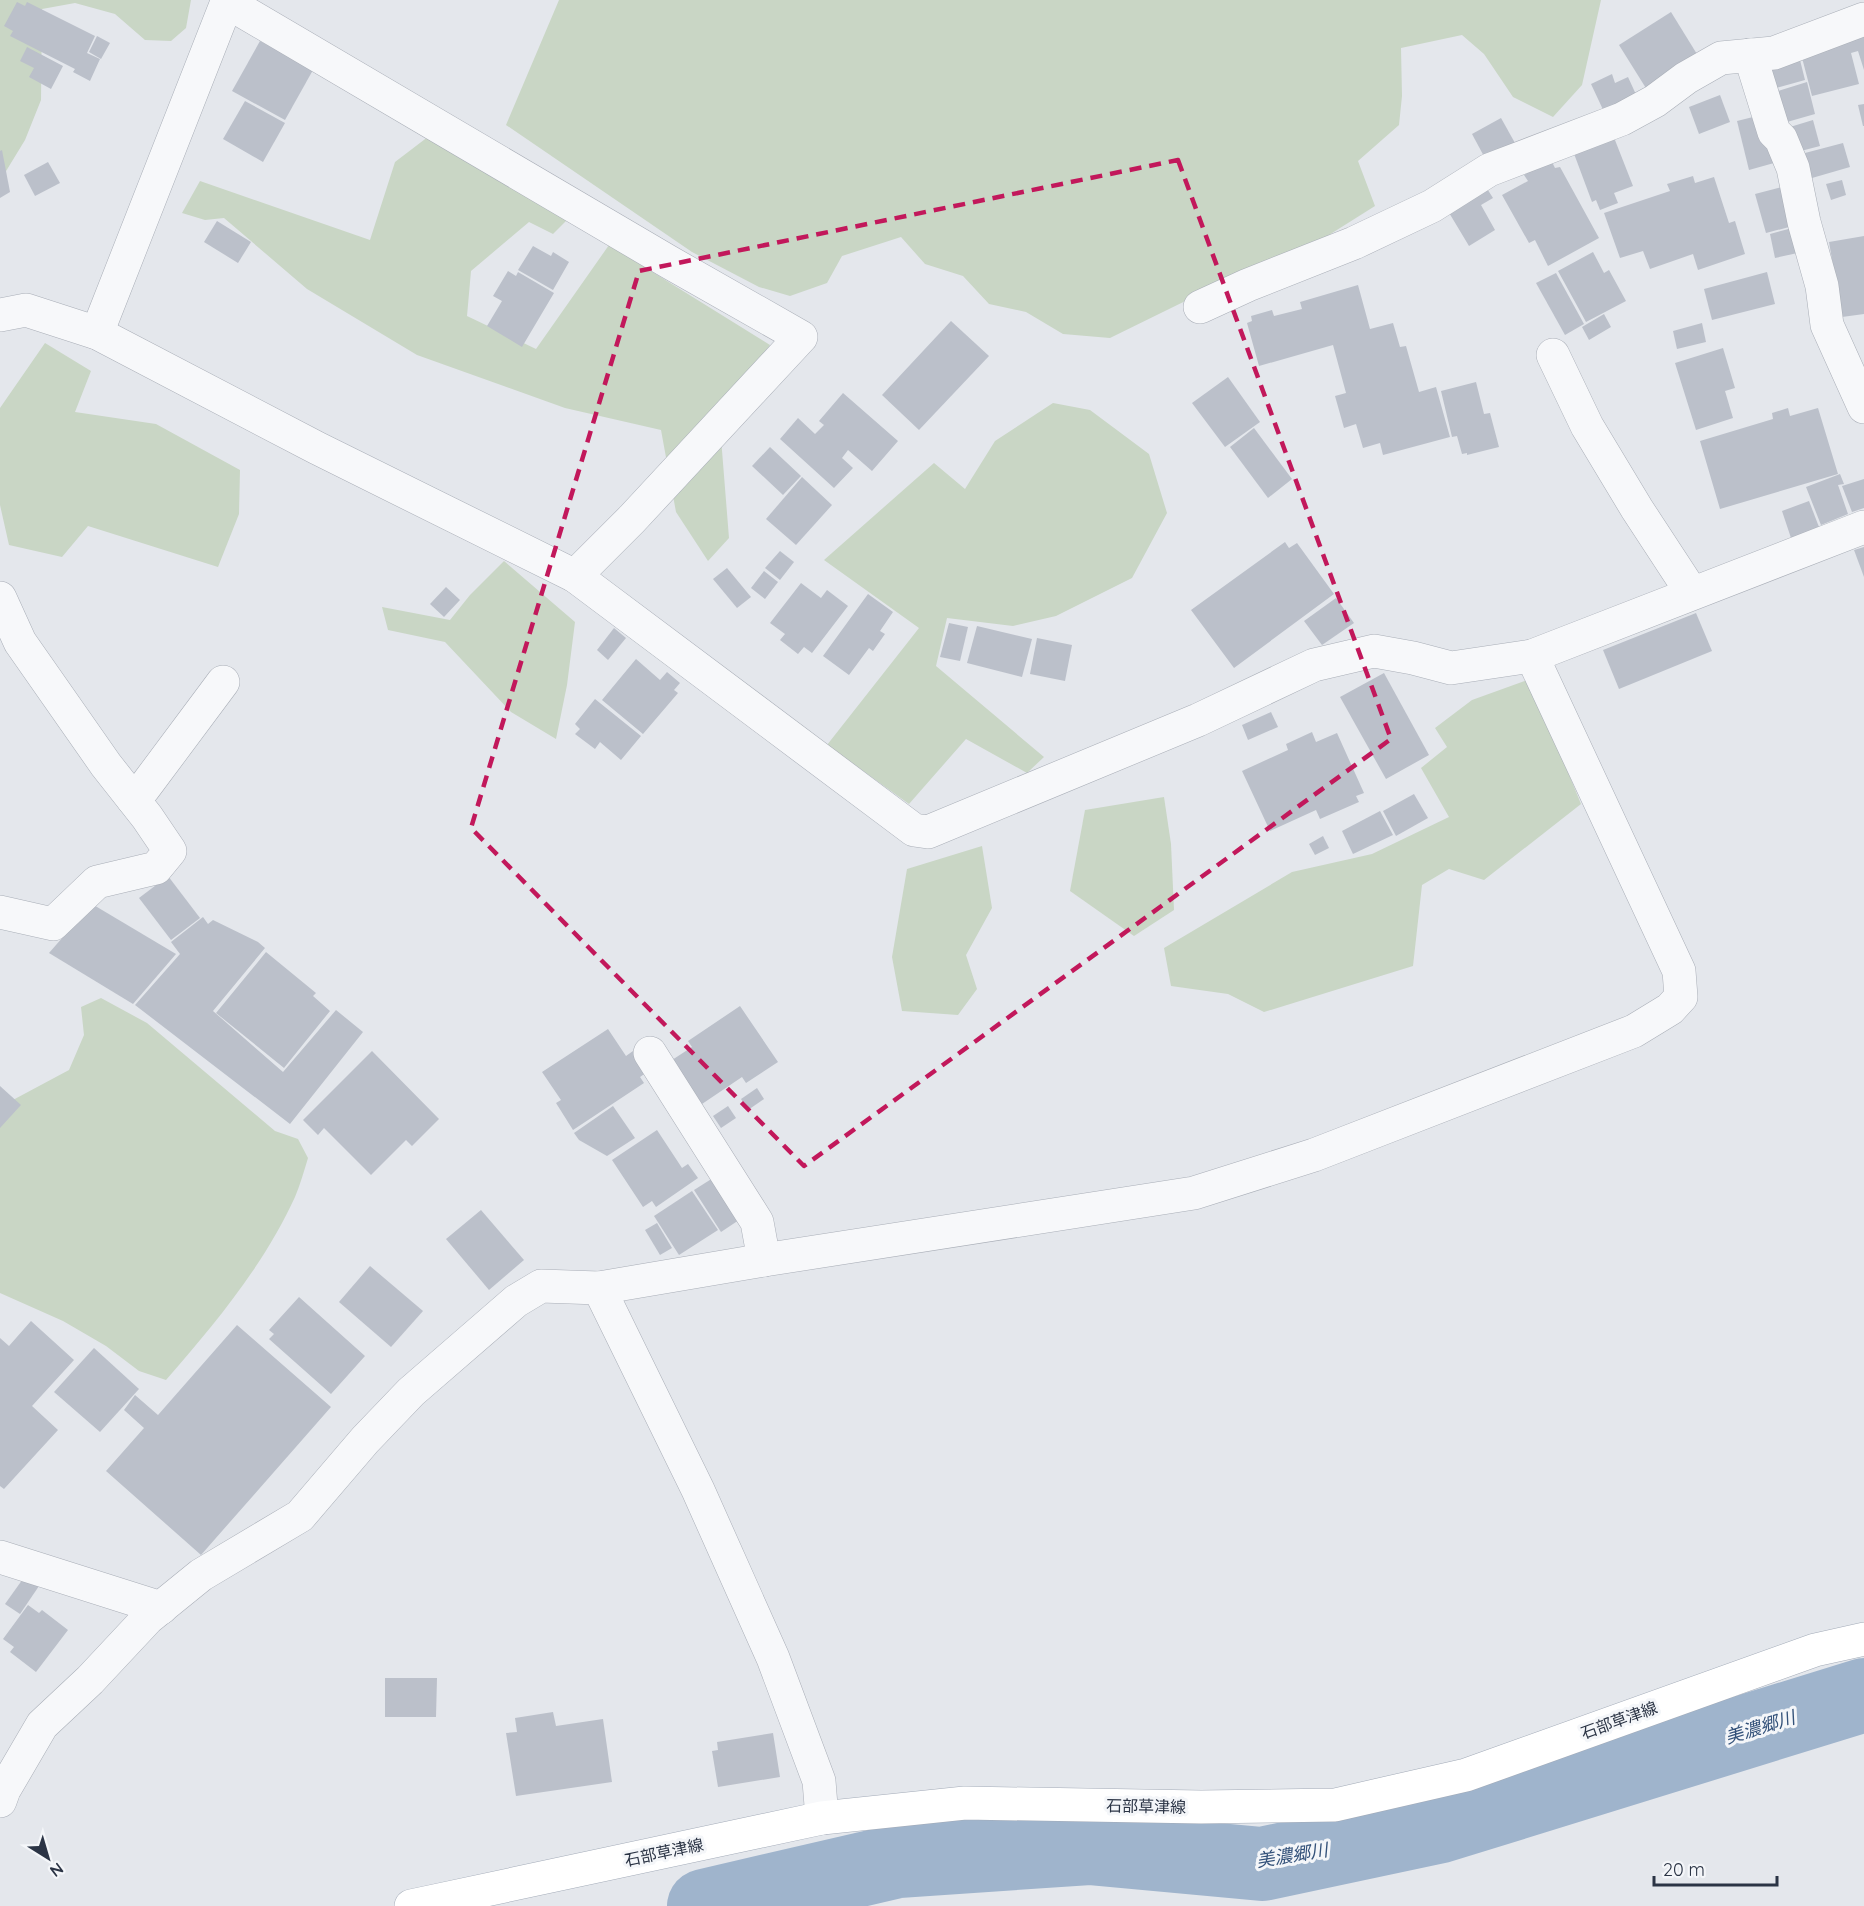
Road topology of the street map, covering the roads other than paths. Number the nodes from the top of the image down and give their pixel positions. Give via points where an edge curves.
1 (1864, 19) edge
2 (1750, 55) junction
3 (1200, 307) dead end
4 (0, 315) edge
5 (97, 333) junction
6 (1553, 355) dead end
7 (1864, 407) edge
8 (1864, 527) edge
9 (575, 576) junction
10 (1692, 593) junction
11 (0, 598) edge
12 (1532, 656) junction
13 (223, 682) dead end
14 (133, 799) junction
15 (1, 915) edge
16 (650, 1053) dead end
17 (764, 1260) junction
18 (599, 1288) junction
19 (0, 1557) edge
20 (161, 1608) junction
21 (1864, 1639) edge
22 (0, 1801) edge
23 (822, 1818) junction
24 (411, 1906) edge

1 - 2 street via 1774,53
2 - 3 street via 1721,58 1622,119 1489,171 1432,206 1354,243
2 - 7 street via 1774,132 1793,168 1822,286 1827,325
4 - 5 street via 26,310
5 - 9 street
5 - 9 street via 227,2 801,337
6 - 10 street via 1587,426
8 - 10 street
9 - 12 street via 914,830 928,832 1198,720 1314,664 1374,651 1451,668
10 - 12 street
11 - 14 street via 20,642
12 - 17 street via 1679,971 1681,997 1670,1009 1634,1031 1484,1091 1314,1155 1194,1193
13 - 14 street
14 - 15 street via 170,851 156,868 98,882 53,924
16 - 17 street via 758,1222
17 - 18 street
18 - 20 street via 542,1286 516,1301 411,1392 300,1516 201,1575
18 - 23 street via 698,1490 773,1658 819,1781
19 - 20 street
20 - 22 street via 42,1725
21 - 23 main road, 石部草津線 via 1815,1650 1466,1775 1335,1804 1202,1807 964,1803
23 - 24 main road, 石部草津線

